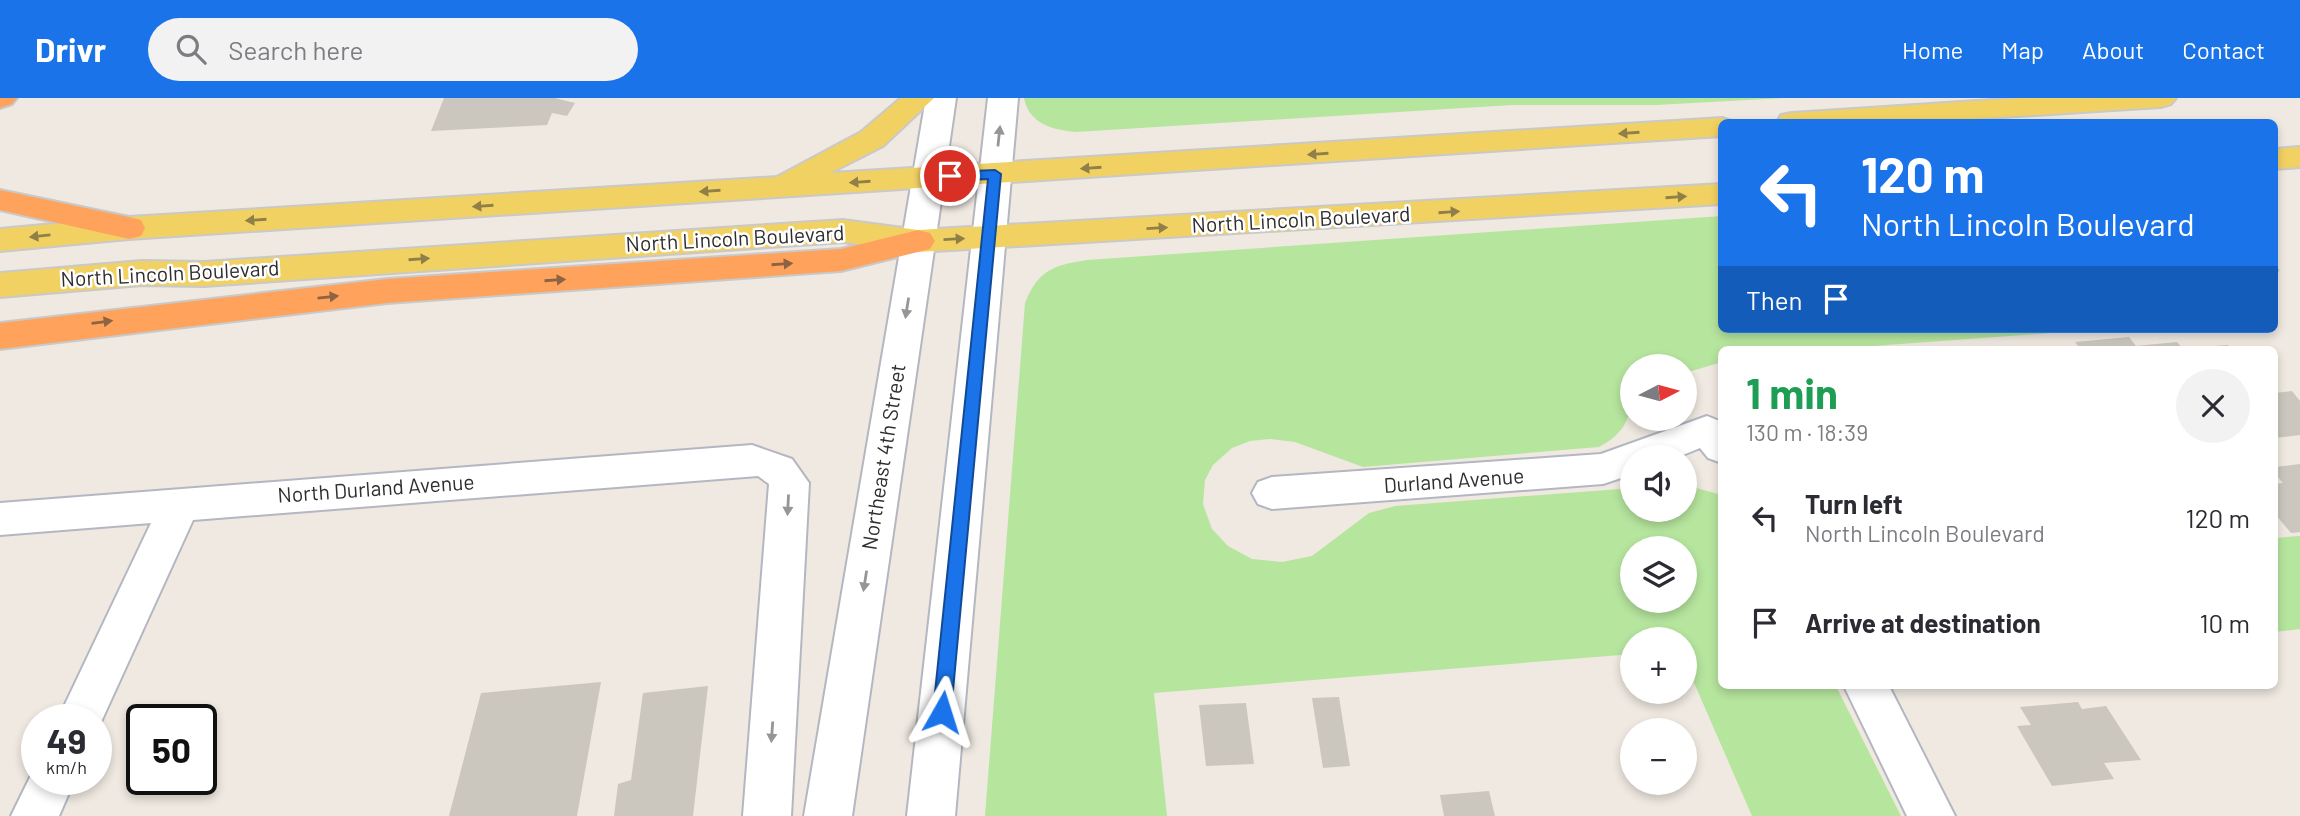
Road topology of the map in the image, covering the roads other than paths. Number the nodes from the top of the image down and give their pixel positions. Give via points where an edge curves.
1 (919, 98) edge
2 (941, 98) edge
3 (1003, 98) edge
4 (2161, 98) edge
5 (1838, 119) edge
6 (1718, 127) edge
7 (2300, 157) edge
8 (2278, 159) edge
9 (995, 174) junction
10 (928, 178) junction
11 (778, 187) junction
12 (1718, 194) edge
13 (0, 200) edge
14 (129, 228) junction
15 (991, 237) junction
16 (0, 240) edge
17 (918, 241) junction
18 (0, 285) edge
19 (0, 336) edge
20 (1714, 439) edge
21 (1687, 445) edge
22 (1620, 462) edge
23 (1272, 493) dead end
24 (180, 504) junction
25 (0, 519) edge
26 (1868, 689) edge
27 (87, 704) edge
28 (45, 795) edge
29 (35, 816) edge
30 (767, 816) edge
31 (828, 816) edge
32 (931, 816) edge
33 (1931, 816) edge

1 - 11 main road via 872,139
2 - 10 street, Northeast 4th Street
9 -> 3 street
4 - 5 main road
6 -> 9 main road
7 - 8 main road
9 - 10 main road
9 - 15 street
10 -> 11 main road
10 - 17 street, Northeast 4th Street
11 -> 14 main road
15 -> 12 main road, North Lincoln Boulevard
13 - 14 highway
14 -> 16 main road
17 -> 15 main road, North Lincoln Boulevard
15 - 32 street
18 -> 17 main road, North Lincoln Boulevard via 843,231
19 -> 17 highway via 387,291 841,260
17 -> 31 street, Northeast 4th Street
20 - 21 street, Durland Avenue
22 - 23 street, Durland Avenue via 1603,469
24 - 25 street, North Durland Avenue
24 - 27 street
24 -> 30 street, North Durland Avenue via 752,460 784,473 789,483
26 - 33 street
28 - 29 street

